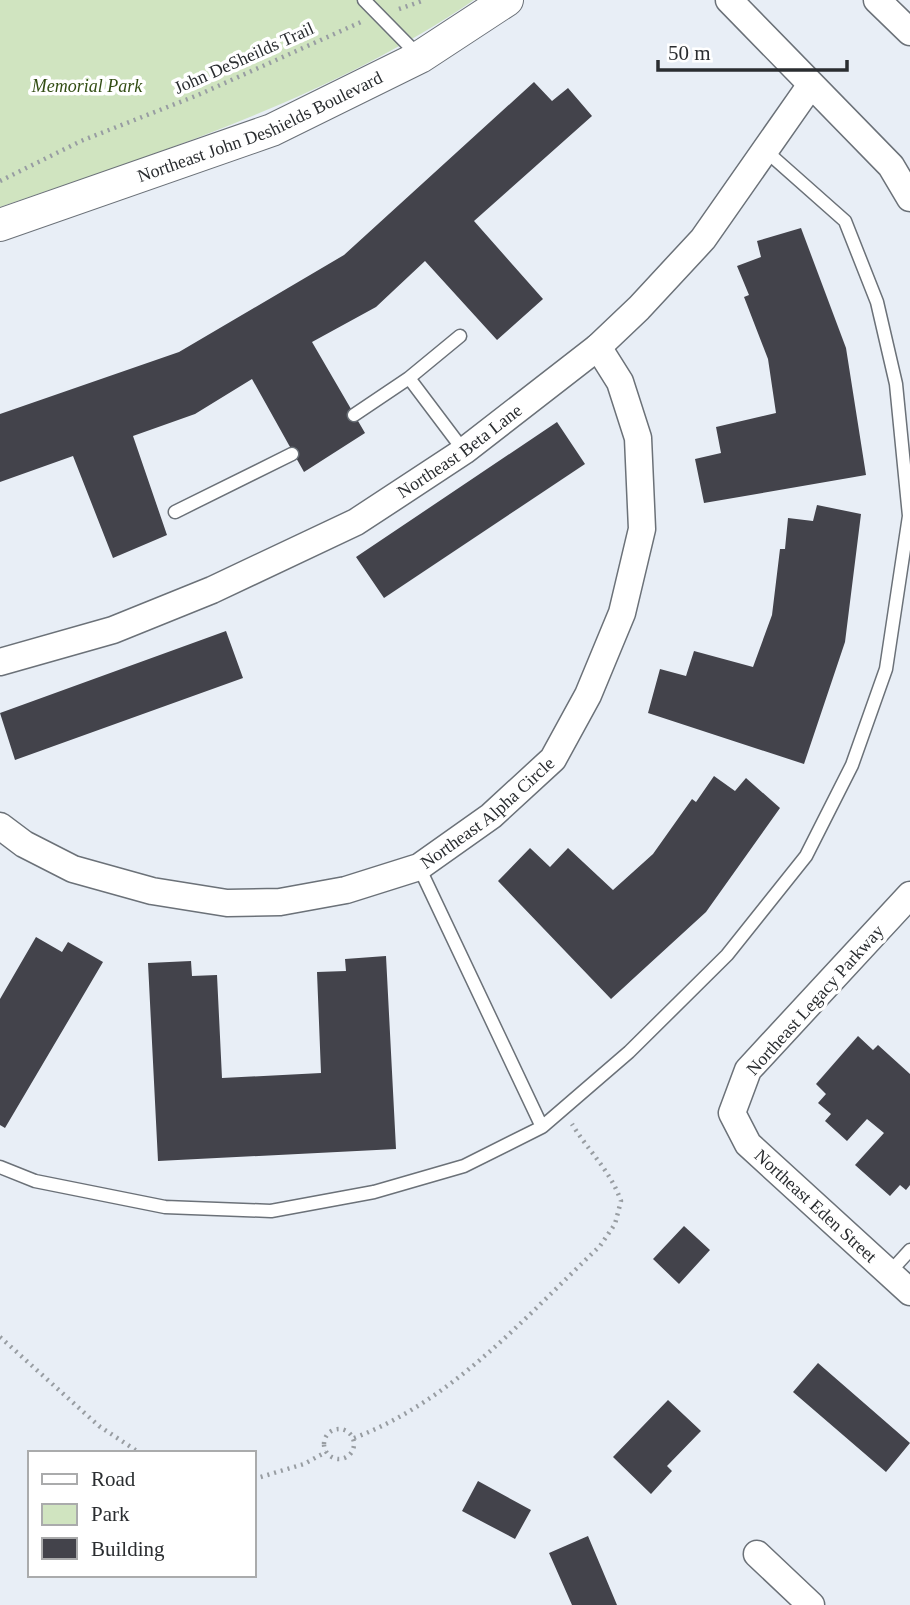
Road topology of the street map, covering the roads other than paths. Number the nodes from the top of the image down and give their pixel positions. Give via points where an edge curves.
1 (364, 0) edge
2 (507, 0) edge
3 (729, 0) edge
4 (877, 0) edge
5 (910, 32) edge
6 (420, 57) junction
7 (810, 86) junction
8 (766, 151) junction
9 (910, 198) edge
10 (0, 225) edge
11 (460, 336) dead end
12 (598, 347) junction
13 (409, 378) junction
14 (910, 379) edge
15 (897, 384) junction
16 (354, 415) dead end
17 (464, 452) junction
18 (292, 454) dead end
19 (175, 512) dead end
20 (0, 662) edge
21 (0, 826) edge
22 (419, 867) junction
23 (910, 895) edge
24 (732, 1113) joint
25 (542, 1128) junction
26 (0, 1167) edge
27 (910, 1250) edge
28 (889, 1273) junction
29 (910, 1292) edge
30 (757, 1554) dead end
31 (811, 1605) edge

1 - 6 lane
2 - 6 street, Northeast John Deshields Boulevard
3 - 7 street
4 - 5 street
6 - 10 street, Northeast John Deshields Boulevard via 272,130
7 - 8 street, Northeast Beta Lane
7 - 9 street via 891,166
8 - 12 street, Northeast Beta Lane via 703,239
8 - 15 lane via 845,221 877,302
11 - 13 lane
12 - 17 street, Northeast Beta Lane
12 - 22 street, Northeast Alpha Circle via 620,382 638,438 642,529 622,614 588,695 553,759 491,816
13 - 16 lane
13 - 17 lane
14 - 15 lane
15 - 25 lane via 909,516 886,669 852,765 806,856 727,955 629,1052
17 - 20 street, Northeast Beta Lane via 356,522 212,590 113,631
18 - 19 lane
21 - 22 street, Northeast Alpha Circle via 24,844 74,869 152,891 227,902 280,902 346,890
22 - 25 lane
23 - 24 street, Northeast Legacy Parkway via 748,1070
24 - 28 street, Northeast Eden Street via 748,1144
25 - 26 lane via 464,1166 374,1192 271,1211 165,1207 35,1181
27 - 28 lane
28 - 29 street, Northeast Eden Street
30 - 31 street

